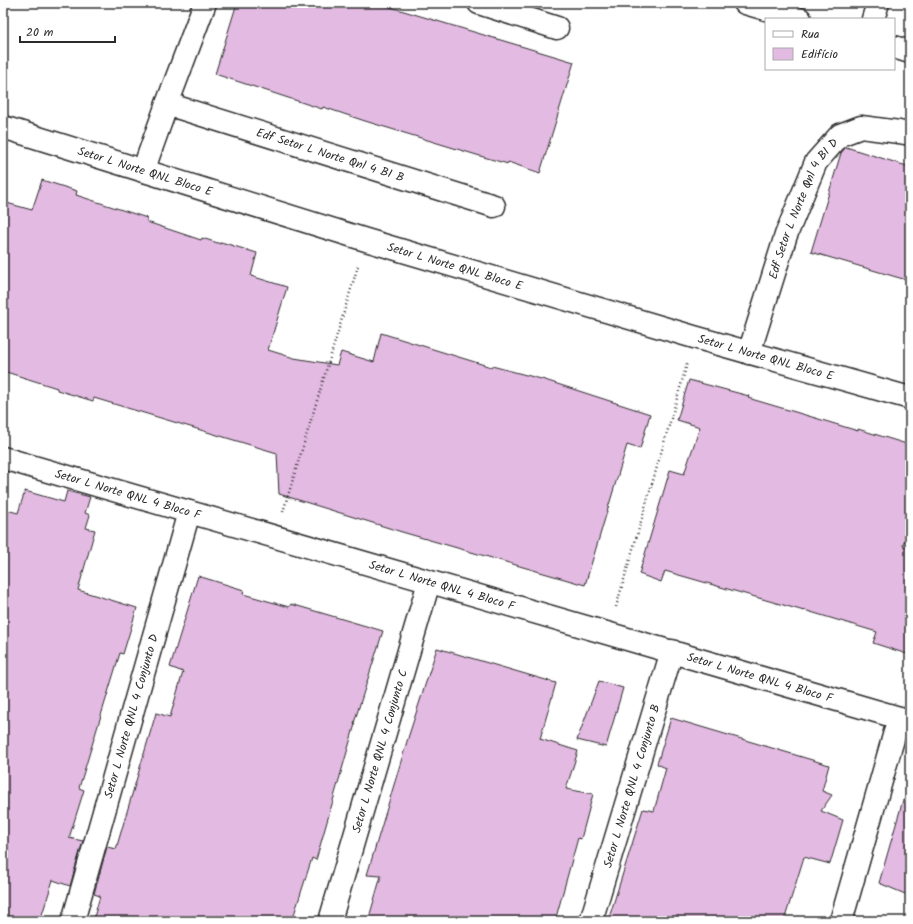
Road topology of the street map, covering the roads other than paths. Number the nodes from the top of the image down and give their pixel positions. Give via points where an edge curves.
1 (205, 3) edge
2 (479, 3) edge
3 (745, 3) edge
4 (806, 3) edge
5 (878, 3) edge
6 (792, 17) edge
7 (873, 18) edge
8 (557, 28) dead end
9 (895, 47) edge
10 (910, 52) edge
11 (167, 104) junction
12 (3, 127) edge
13 (910, 134) edge
14 (144, 171) junction
15 (494, 206) dead end
16 (749, 353) junction
17 (910, 398) edge
18 (3, 458) edge
19 (189, 512) junction
20 (429, 582) junction
21 (672, 651) junction
22 (904, 720) edge
23 (73, 921) edge
24 (330, 921) edge
25 (591, 921) edge
26 (841, 921) edge

1 - 11 street
2 - 8 street
3 - 6 street
4 - 6 street
5 - 7 street
9 - 10 street
11 - 14 street
11 - 15 street, Edf Setor L Norte Qnl 4 BI B
12 - 14 street, Setor L Norte QNL Bloco E
13 - 16 street, Edf Setor L Norte Qnl 4 BI D via 861,127 840,135 816,162 786,236
14 - 16 street, Setor L Norte QNL Bloco E via 366,240
16 - 17 street, Setor L Norte QNL Bloco E
18 - 19 street, Setor L Norte QNL 4 Bloco F
19 - 20 street, Setor L Norte QNL 4 Bloco F
19 - 23 street, Setor L Norte QNL 4 Conjunto D
20 - 21 street, Setor L Norte QNL 4 Bloco F
20 - 24 street, Setor L Norte QNL 4 Conjunto C
21 - 22 street, Setor L Norte QNL 4 Bloco F
21 - 25 street, Setor L Norte QNL 4 Conjunto B
22 - 26 street

